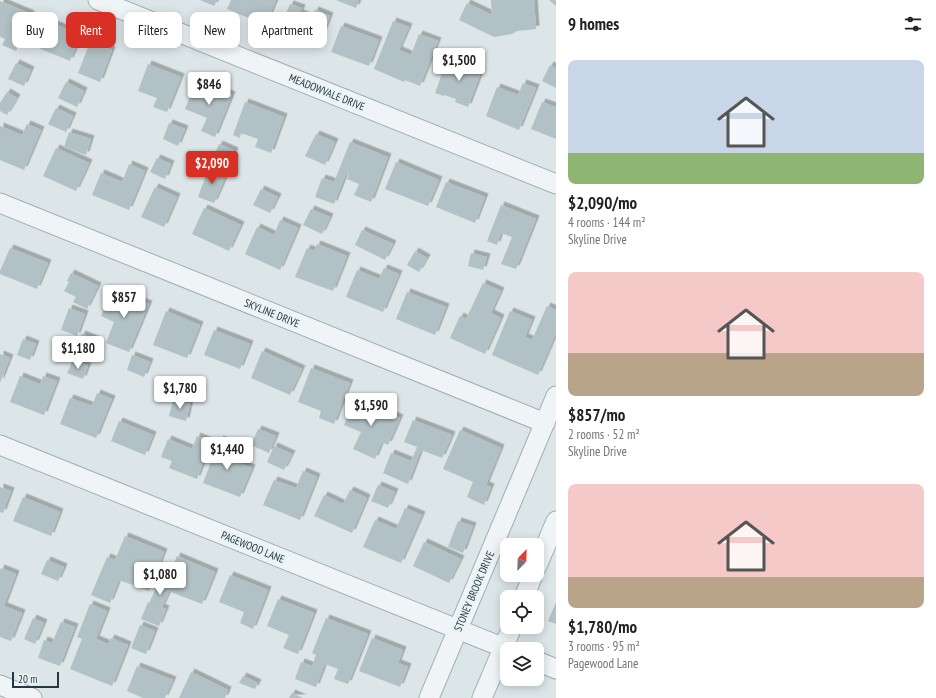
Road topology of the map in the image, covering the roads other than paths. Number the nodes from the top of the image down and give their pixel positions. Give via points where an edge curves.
1 (98, 0) edge
2 (556, 184) edge
3 (0, 203) edge
4 (556, 396) edge
5 (544, 423) junction
6 (0, 445) edge
7 (556, 521) edge
8 (544, 549) edge
9 (458, 630) junction
10 (500, 646) edge
11 (500, 659) edge
12 (544, 664) edge
13 (556, 669) edge
14 (0, 685) edge
15 (32, 698) edge
16 (429, 698) edge
17 (482, 698) edge

1 - 2 street, MEADOWVALE DRIVE
3 - 5 street, SKYLINE DRIVE
4 - 5 street, STONEY BROOK DRIVE
5 - 9 street, STONEY BROOK DRIVE
6 - 9 street, PAGEWOOD LANE
7 - 8 street
9 - 10 street, PAGEWOOD LANE
9 - 16 street, STONEY BROOK DRIVE
11 - 17 street
12 - 13 street
14 - 15 street

